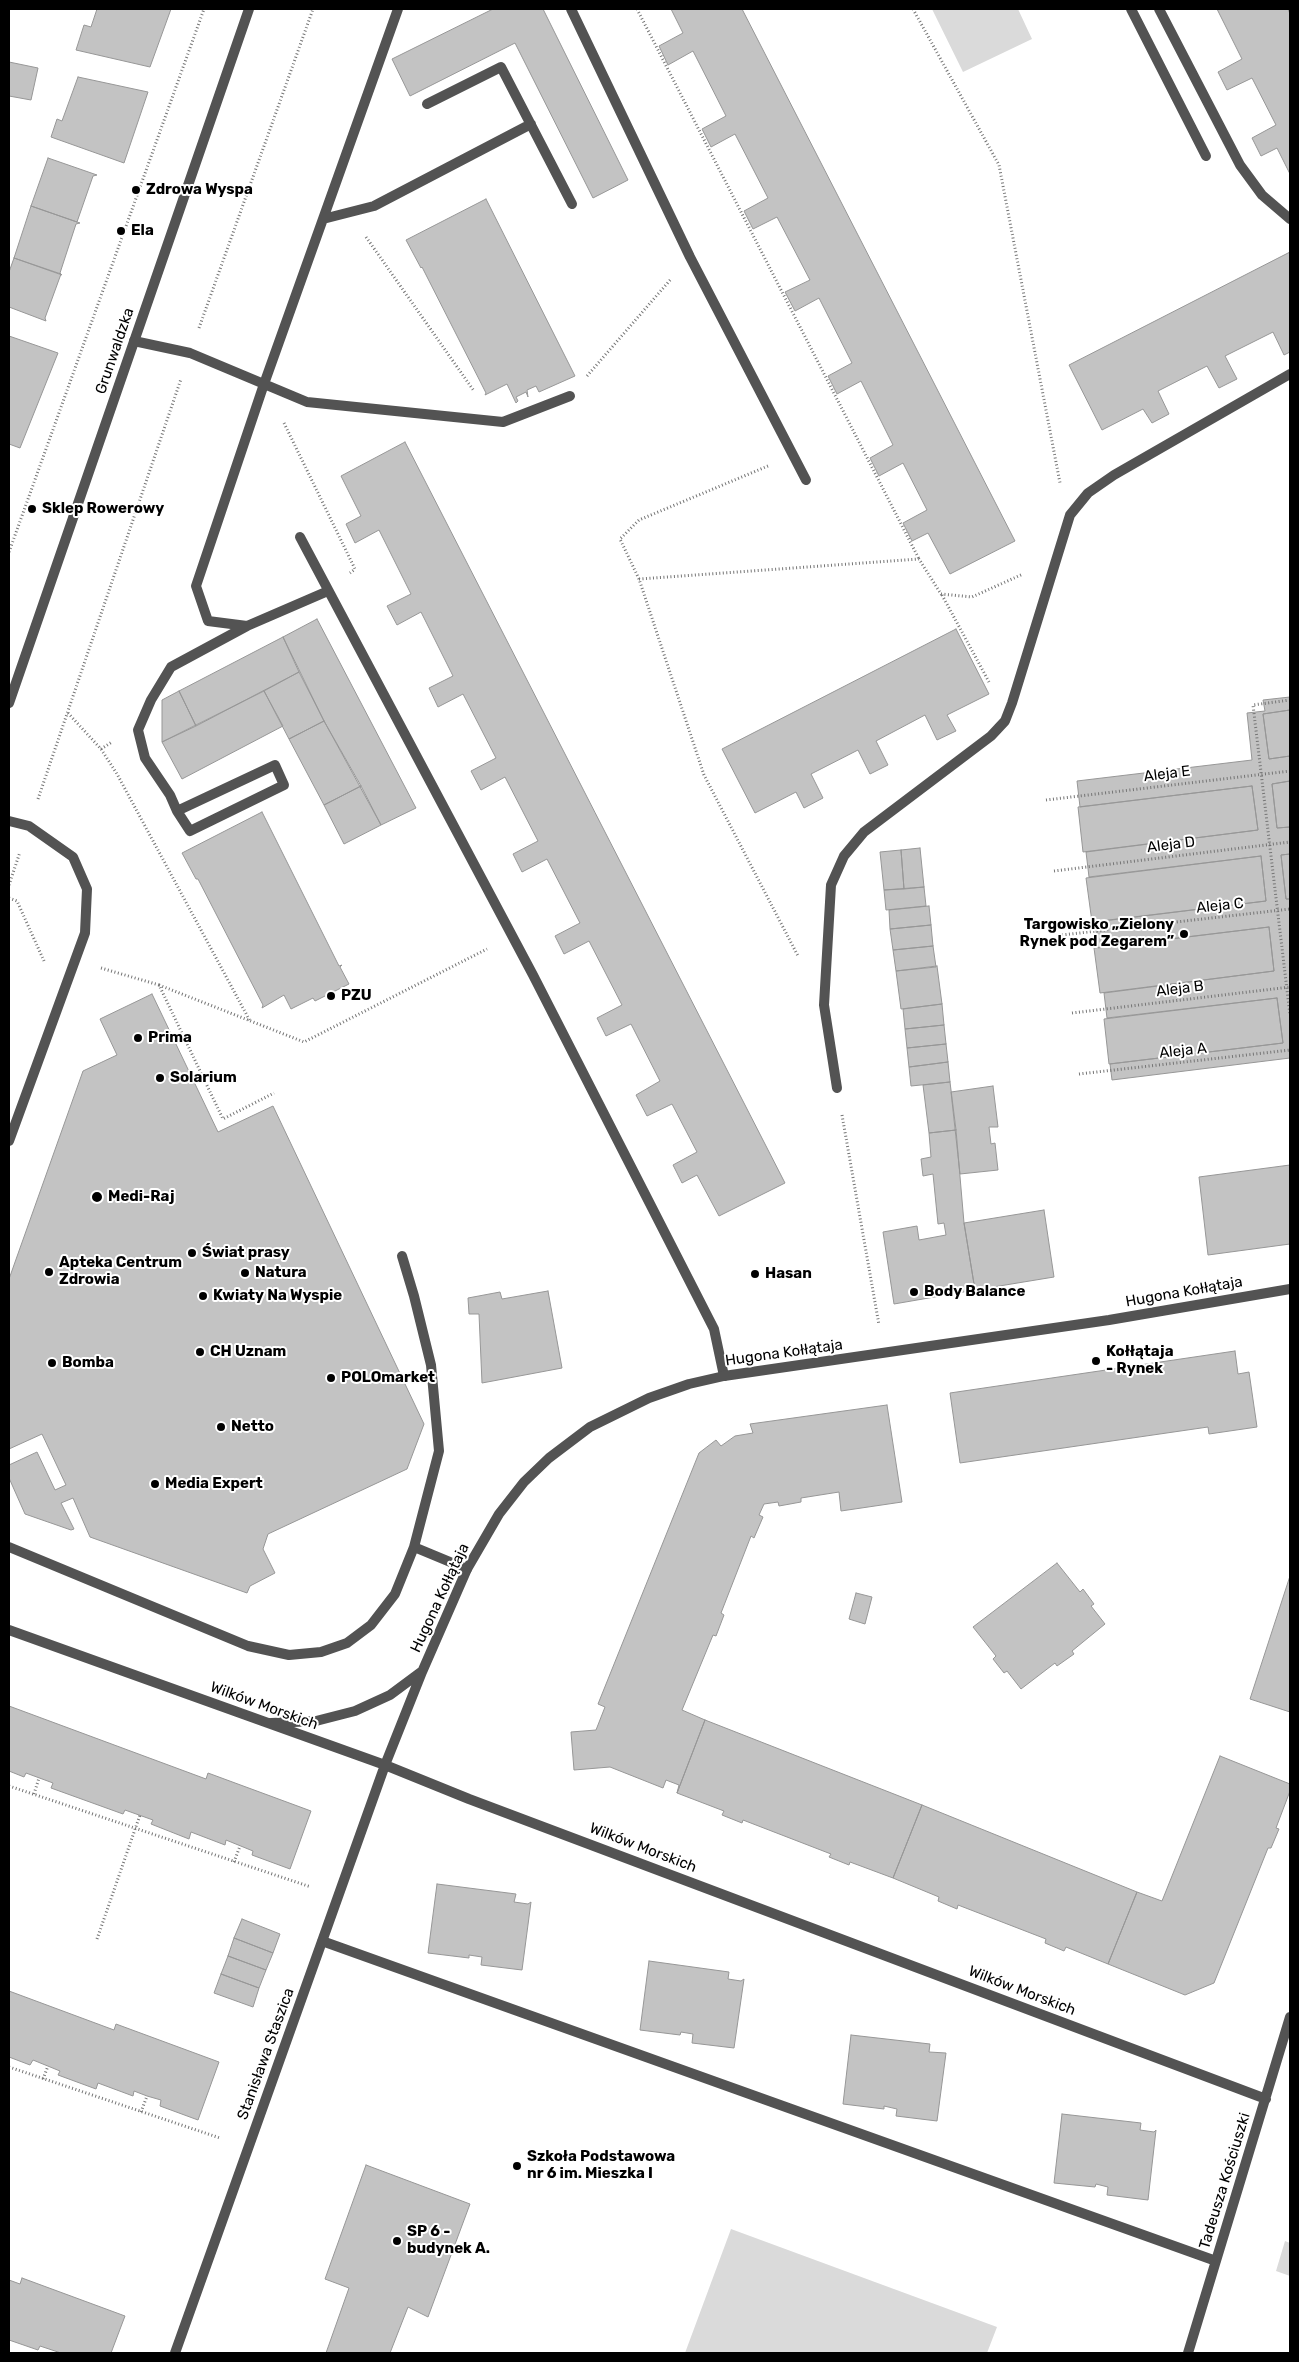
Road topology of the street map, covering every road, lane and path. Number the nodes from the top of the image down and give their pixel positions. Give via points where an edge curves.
1 (204, 9) edge
2 (249, 9) edge
3 (314, 9) edge
4 (398, 9) edge
5 (571, 9) edge
6 (637, 9) edge
7 (914, 9) edge
8 (1131, 9) edge
9 (1159, 9) edge
10 (427, 104) dead end
11 (530, 124) junction
12 (1206, 156) dead end
13 (572, 204) dead end
14 (349, 213) junction
15 (323, 219) junction
16 (1290, 219) edge
17 (690, 257) junction
18 (134, 341) junction
19 (190, 353) junction
20 (1290, 374) edge
21 (264, 384) junction
22 (570, 396) joint
23 (494, 421) junction
24 (794, 455) junction
25 (806, 480) dead end
26 (1070, 515) junction
27 (300, 537) dead end
28 (9, 552) edge
29 (919, 559) junction
30 (1057, 559) junction
31 (639, 579) junction
32 (328, 591) junction
33 (941, 594) junction
34 (247, 626) junction
35 (1290, 700) edge
36 (9, 703) edge
37 (68, 713) junction
38 (1007, 715) junction
39 (1290, 771) edge
40 (1261, 774) junction
41 (1046, 800) dead end
42 (177, 811) junction
43 (9, 821) edge
44 (29, 826) junction
45 (1290, 842) edge
46 (1270, 844) junction
47 (1054, 871) dead end
48 (9, 885) edge
49 (9, 898) edge
50 (1290, 909) edge
51 (1277, 911) junction
52 (1062, 935) dead end
53 (513, 936) junction
54 (801, 961) dead end
55 (68, 978) junction
56 (158, 985) junction
57 (1289, 987) edge
58 (1072, 1013) dead end
59 (1290, 1015) edge
60 (250, 1021) junction
61 (1290, 1050) edge
62 (1079, 1074) dead end
63 (837, 1088) joint
64 (274, 1093) dead end
65 (9, 1141) edge
66 (402, 1256) dead end
67 (1290, 1289) edge
68 (884, 1353) junction
69 (724, 1376) junction
70 (9, 1547) edge
71 (414, 1548) junction
72 (467, 1568) junction
73 (9, 1630) edge
74 (422, 1672) junction
75 (265, 1723) junction
76 (385, 1765) junction
77 (39, 1778) dead end
78 (9, 1786) edge
79 (34, 1794) junction
80 (140, 1815) dead end
81 (135, 1828) junction
82 (240, 1846) dead end
83 (234, 1862) junction
84 (314, 1888) dead end
85 (97, 1939) dead end
86 (322, 1941) junction
87 (1290, 2017) edge
88 (48, 2066) dead end
89 (9, 2067) edge
90 (43, 2079) junction
91 (147, 2096) dead end
92 (1266, 2099) junction
93 (141, 2112) junction
94 (220, 2138) dead end
95 (1216, 2261) junction
96 (175, 2353) edge
97 (1188, 2353) edge

1 - 28 path
2 - 18 street, Grunwaldzka
3 - 19 path
4 - 15 street
5 - 17 street
6 - 29 path
7 - 26 path via 999,164 1061,488
8 - 12 street
9 - 16 street via 1240,165 1262,195
10 - 11 street via 501,67
11 - 13 street
11 - 14 street via 374,206
14 - 15 street
14 - 23 path
15 - 21 street
17 - 22 path
17 - 24 street
18 - 19 street
18 - 36 street, Grunwaldzka
19 - 21 street
19 - 37 path
20 - 26 street via 1114,475 1088,494
21 - 23 street via 307,402
21 - 32 path via 355,569
21 - 34 street via 196,586 208,621
22 - 23 street via 503,422
24 - 25 street
24 - 31 path via 639,520 620,539
26 - 30 street
27 - 32 street
29 - 31 path
29 - 33 path
30 - 33 path via 972,597
30 - 38 street
31 - 54 path via 704,775
32 - 34 street
32 - 53 street
33 - 38 path
34 - 42 street via 171,667 150,700 138,730 146,758
35 - 40 path via 1253,705
37 - 44 path
37 - 60 path via 101,749 117,774
38 - 63 street via 991,736 864,832 844,856 831,885 824,1005
39 - 40 path, Aleja E
40 - 41 path, Aleja E
40 - 46 path
42 - 42 street via 190,831 284,785 275,764
43 - 44 street
44 - 48 path
44 - 55 street via 73,857 87,889 85,934
45 - 46 path, Aleja D
46 - 47 path, Aleja D
46 - 51 path
49 - 55 path via 17,902 49,972
50 - 51 path, Aleja C
51 - 52 path, Aleja C
51 - 57 path
53 - 60 path via 304,1042
53 - 69 street via 714,1328
55 - 56 path via 87,985 93,965
55 - 65 street
56 - 60 path
56 - 64 path via 223,1119
57 - 58 path, Aleja B
57 - 59 path
61 - 62 path, Aleja A
63 - 68 path
66 - 71 street via 430,1364 439,1451
67 - 68 street, Hugona Kołłątaja
68 - 69 street, Hugona Kołłątaja
69 - 72 street, Hugona Kołłątaja via 649,1398 590,1427 555,1452 524,1482 499,1514
70 - 71 street via 248,1646 289,1655 321,1652 347,1642 371,1625 395,1594
71 - 72 street
72 - 74 street, Hugona Kołłątaja
73 - 75 street, Wilków Morskich
74 - 75 street, Hugona Kołłątaja via 390,1695 355,1711 316,1721
74 - 76 street, Hugona Kołłątaja
75 - 76 street, Wilków Morskich
76 - 86 street, Stanisława Staszica
76 - 92 street, Wilków Morskich
77 - 79 path
78 - 79 path
79 - 81 path
80 - 81 path
81 - 83 path
81 - 85 path
82 - 83 path
83 - 84 path
86 - 95 street
86 - 96 street, Stanisława Staszica
87 - 92 street, Tadeusza Kościuszki
88 - 90 path
89 - 90 path
90 - 93 path
91 - 93 path
92 - 95 street, Tadeusza Kościuszki
93 - 94 path
95 - 97 street, Tadeusza Kościuszki

